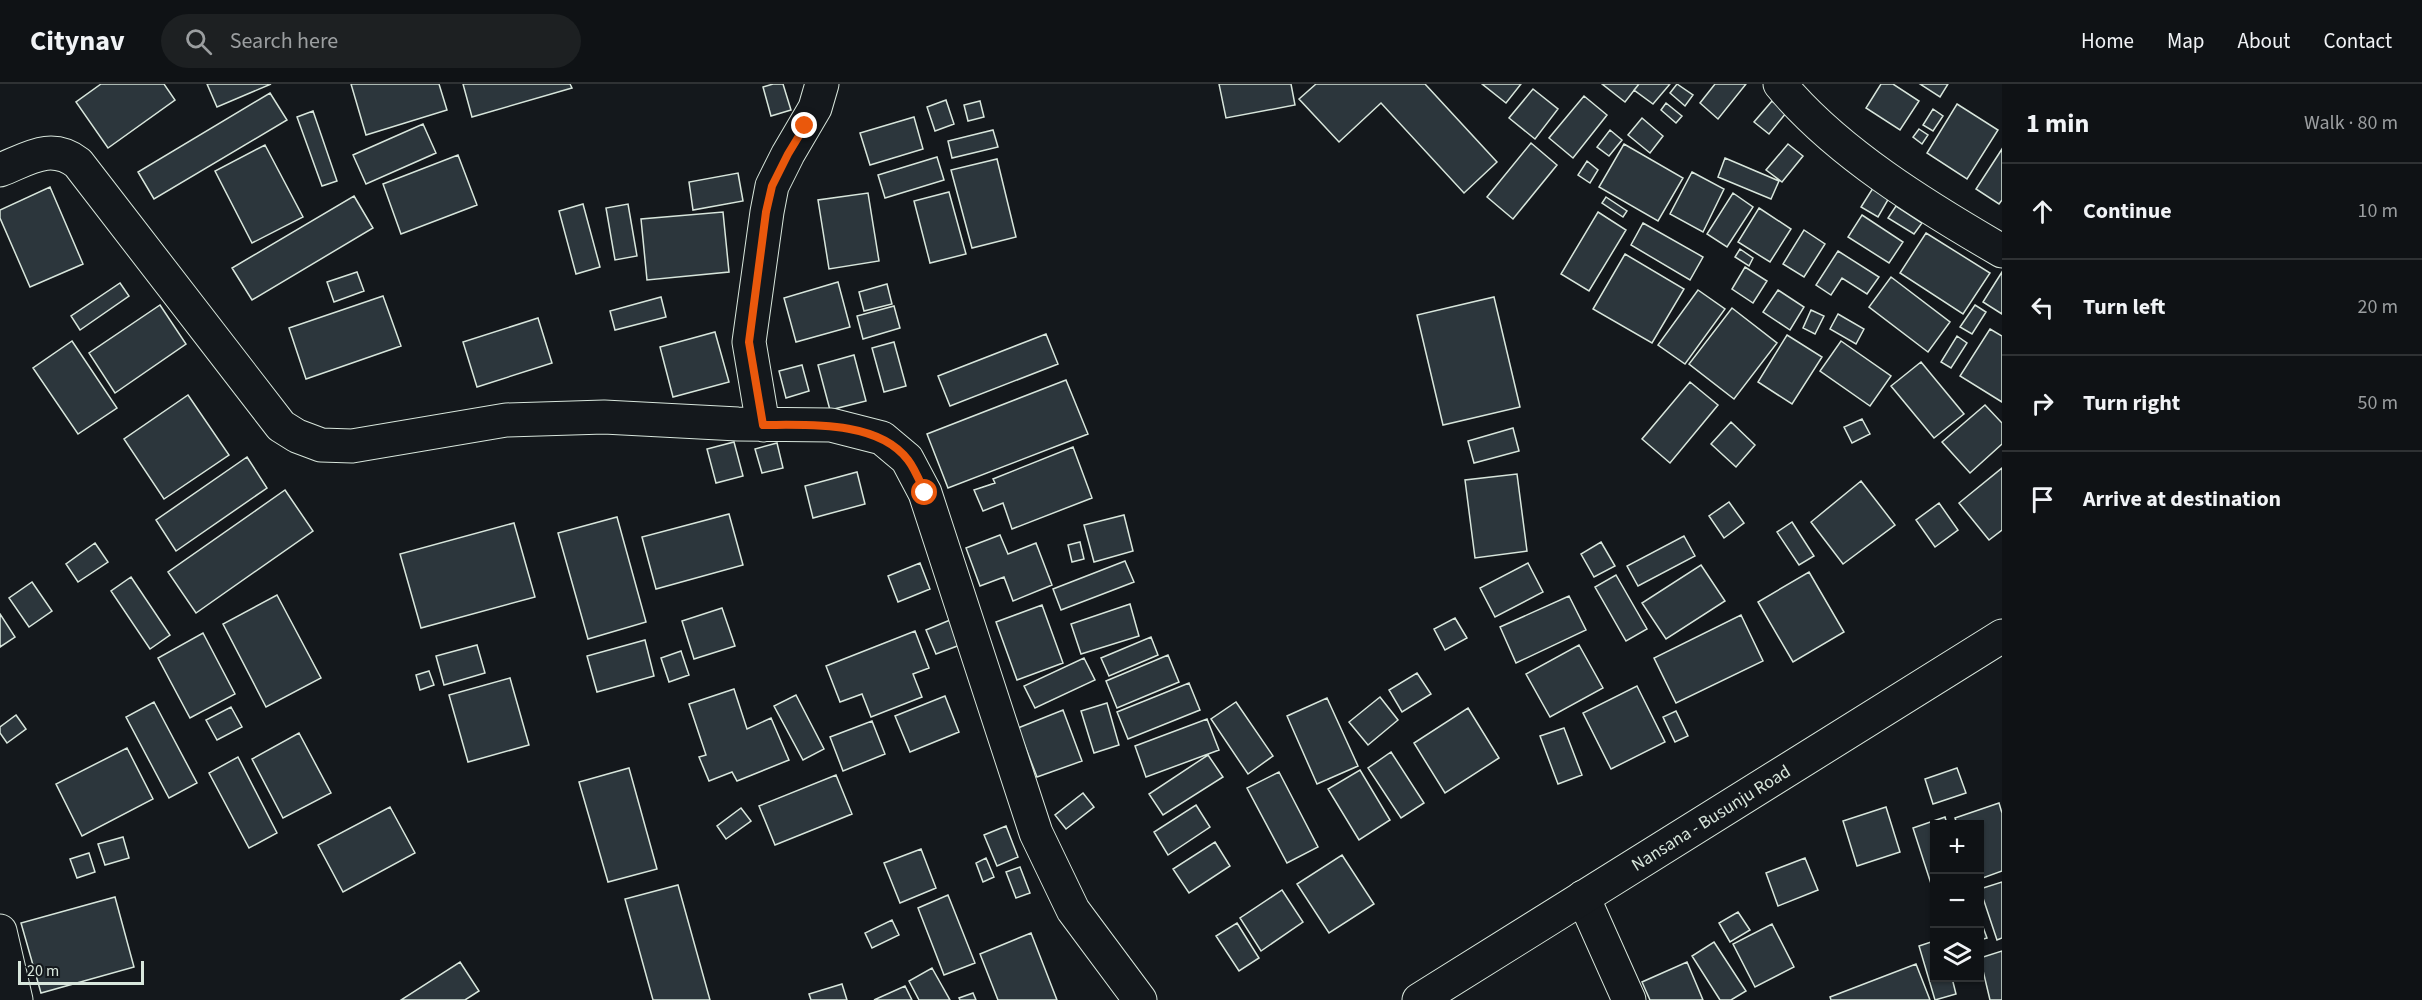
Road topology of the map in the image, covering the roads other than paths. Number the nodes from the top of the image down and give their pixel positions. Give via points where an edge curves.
1 (822, 84) edge
2 (1780, 84) edge
3 (0, 170) edge
4 (2002, 251) edge
5 (763, 425) junction
6 (2002, 636) edge
7 (1583, 897) junction
8 (0, 931) edge
9 (16, 1000) edge
10 (1140, 1000) edge
11 (1419, 1000) edge
12 (1629, 1000) edge

1 - 5 street via 815,108 772,186 766,212 749,342
2 - 4 street via 1803,112 1917,201
3 - 5 street via 55,151 78,163 281,426 321,445 352,446 506,420 604,417
5 - 10 street via 831,425 882,438 907,459 925,493 1036,833 1073,910
6 - 7 street, Nansana - Busunju Road
7 - 11 street, Nansana - Busunju Road
7 - 12 street
8 - 9 street

